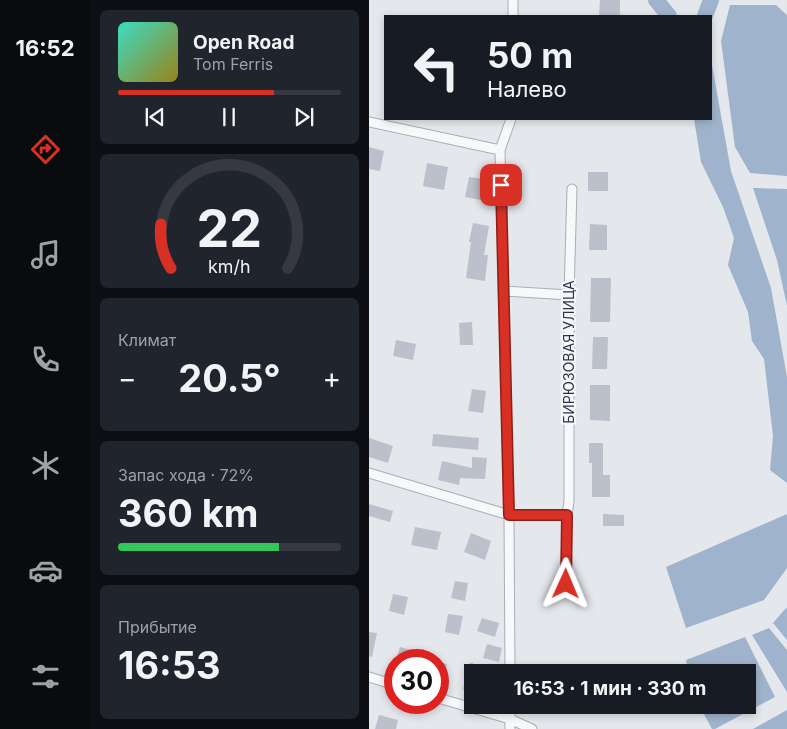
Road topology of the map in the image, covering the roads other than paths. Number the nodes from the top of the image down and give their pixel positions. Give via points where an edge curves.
1 (513, 0) edge
2 (513, 15) edge
3 (511, 120) edge
4 (369, 122) edge
5 (500, 150) junction
6 (572, 189) dead end
7 (503, 291) junction
8 (569, 295) junction
9 (369, 473) edge
10 (509, 515) junction
11 (567, 515) junction
12 (566, 584) dead end
13 (510, 664) edge
14 (369, 678) edge
15 (384, 682) edge
16 (449, 702) edge
17 (510, 724) edge
18 (532, 729) edge

1 - 2 street
3 - 5 street
4 - 5 street
5 - 7 street
6 - 8 street, БИРЮЗОВАЯ УЛИЦА
7 - 8 street
7 - 10 street
8 - 11 street, БИРЮЗОВАЯ УЛИЦА
9 - 10 street
10 - 11 street
10 - 13 street
11 - 12 street, БИРЮЗОВАЯ УЛИЦА
14 - 15 street
16 - 17 street
17 - 18 street

